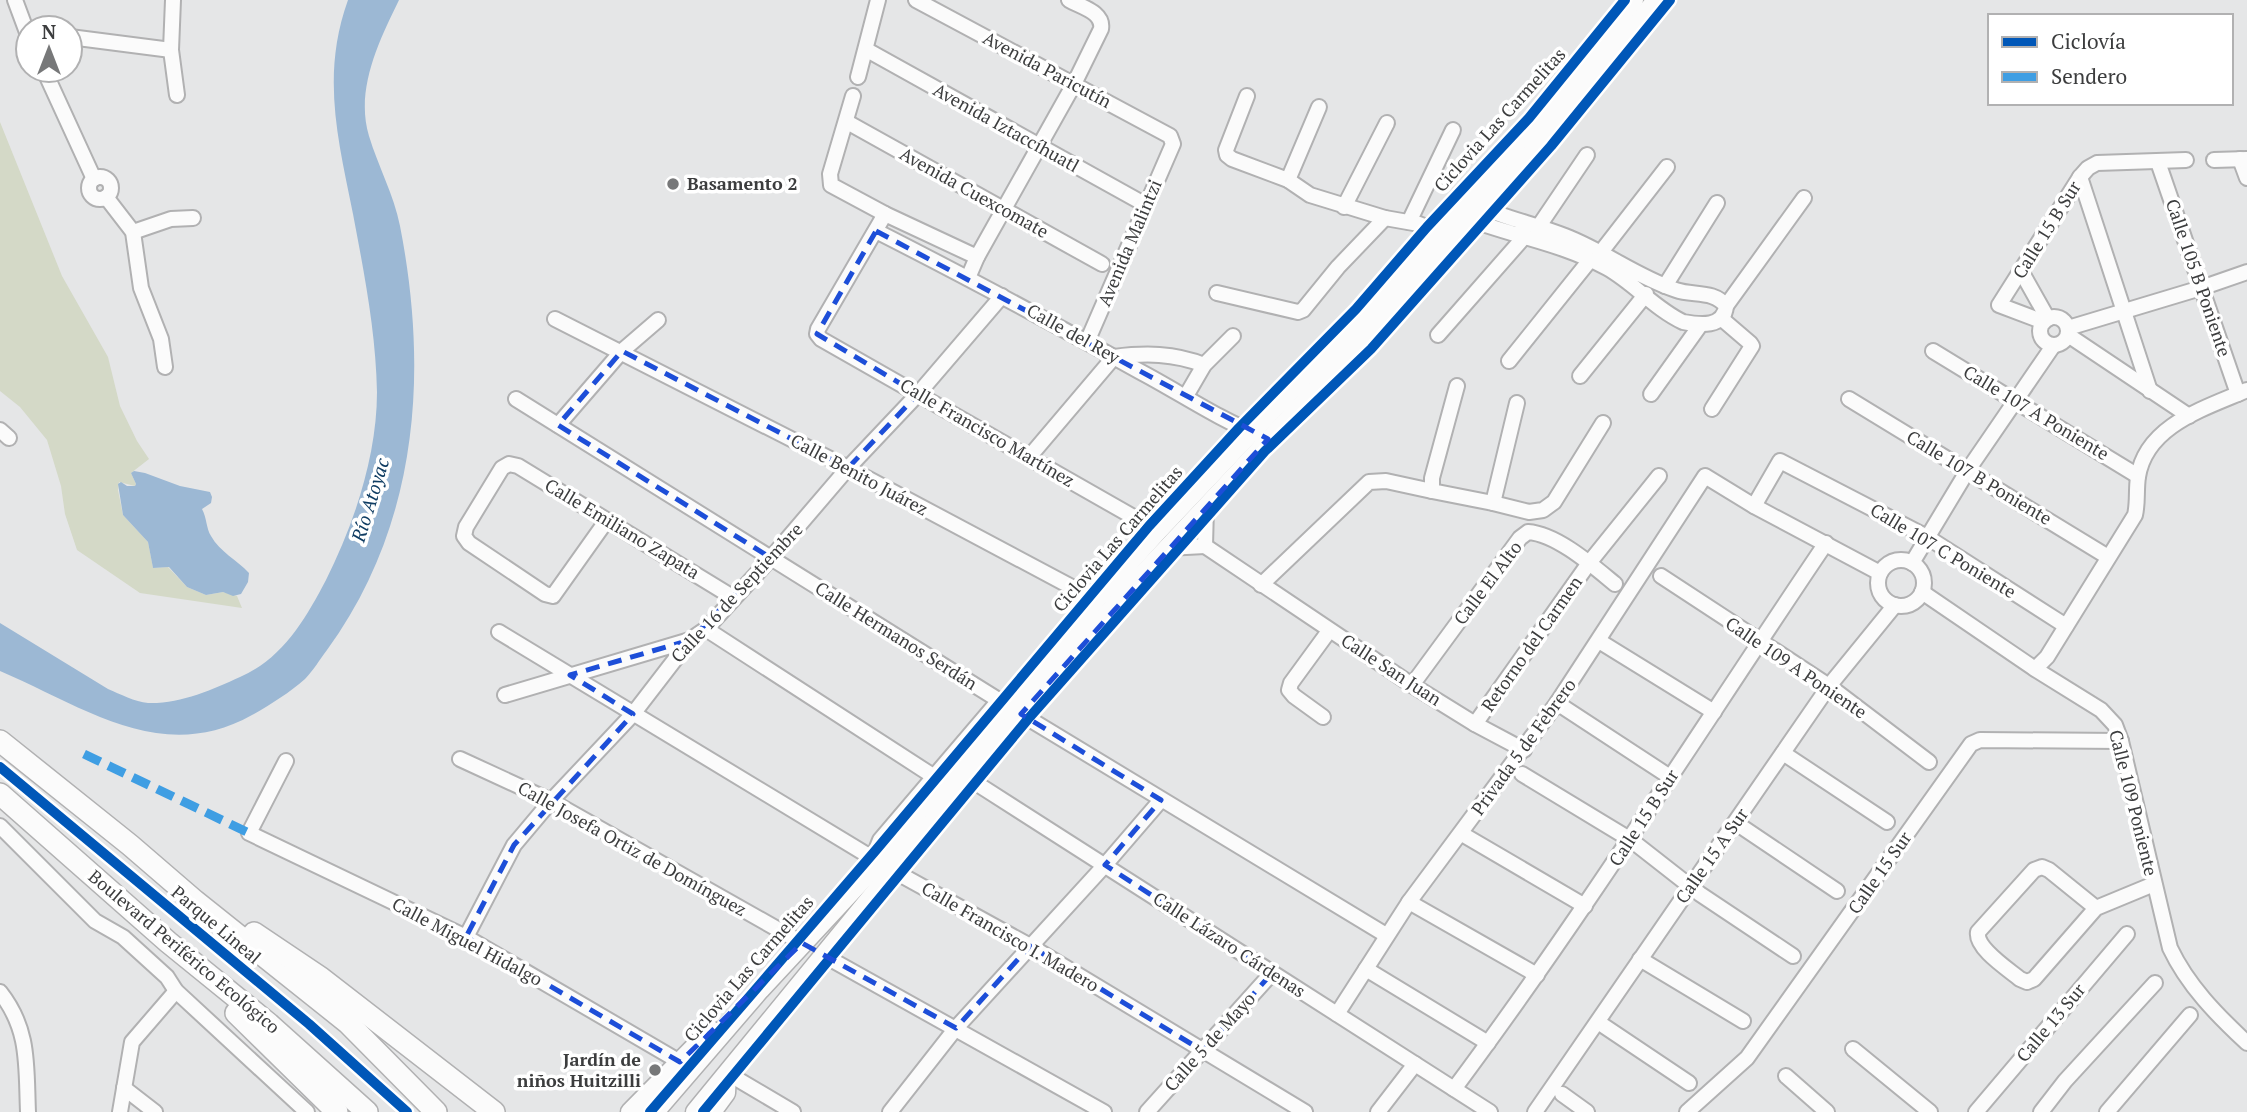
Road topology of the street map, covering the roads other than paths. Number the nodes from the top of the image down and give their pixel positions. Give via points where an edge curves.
1 (173, 0) edge
2 (878, 0) edge
3 (916, 0) edge
4 (1069, 0) edge
5 (1634, 0) edge
6 (1656, 0) edge
7 (84, 39) edge
8 (171, 50) junction
9 (867, 50) junction
10 (858, 77) dead end
11 (50, 84) edge
12 (1074, 84) junction
13 (177, 95) dead end
14 (853, 96) dead end
15 (1247, 96) dead end
16 (1319, 107) dead end
17 (847, 122) junction
18 (1387, 123) dead end
19 (1453, 130) dead end
20 (1173, 144) joint
21 (1039, 146) junction
22 (1587, 155) dead end
23 (2244, 159) edge
24 (2186, 160) dead end
25 (2214, 160) dead end
26 (2158, 162) junction
27 (1667, 167) dead end
28 (2080, 177) junction
29 (2247, 178) edge
30 (1288, 180) junction
31 (1804, 198) dead end
32 (1717, 203) dead end
33 (1146, 205) junction
34 (1345, 206) junction
35 (1003, 210) junction
36 (1470, 211) junction
37 (885, 214) junction
38 (193, 218) dead end
39 (1385, 218) junction
40 (1409, 222) junction
41 (1539, 226) junction
42 (876, 231) junction
43 (133, 232) junction
44 (1447, 236) junction
45 (1525, 236) junction
46 (1595, 256) junction
47 (977, 257) junction
48 (1102, 264) dead end
49 (2021, 271) junction
50 (2247, 272) edge
51 (968, 278) junction
52 (1665, 286) junction
53 (2201, 288) junction
54 (1217, 293) dead end
55 (1646, 294) junction
56 (1002, 296) junction
57 (2125, 311) junction
58 (1724, 312) junction
59 (555, 318) dead end
60 (658, 320) dead end
61 (2046, 320) junction
62 (1701, 324) junction
63 (2068, 331) junction
64 (1438, 335) dead end
65 (1233, 336) dead end
66 (1087, 342) junction
67 (2053, 346) junction
68 (622, 351) junction
69 (1933, 351) dead end
70 (1114, 357) junction
71 (1509, 361) dead end
72 (1204, 365) junction
73 (165, 367) dead end
74 (1580, 376) dead end
75 (1457, 386) dead end
76 (2150, 391) junction
77 (2243, 392) edge
78 (918, 394) junction
79 (1651, 394) dead end
80 (1186, 396) junction
81 (516, 399) dead end
82 (1849, 399) dead end
83 (2015, 399) junction
84 (1517, 402) dead end
85 (1712, 410) dead end
86 (2189, 416) junction
87 (1603, 423) dead end
88 (558, 425) junction
89 (1260, 436) junction
90 (1030, 456) junction
91 (848, 468) junction
92 (1968, 470) junction
93 (1658, 476) dead end
94 (2138, 476) junction
95 (1432, 491) junction
96 (1493, 503) junction
97 (1754, 506) junction
98 (1206, 507) junction
99 (607, 520) junction
100 (1158, 531) junction
101 (1927, 537) junction
102 (1826, 543) junction
103 (1205, 546) junction
104 (1167, 548) junction
105 (2108, 557) junction
106 (771, 558) junction
107 (1912, 563) junction
108 (1589, 564) junction
109 (1880, 573) junction
110 (1661, 576) dead end
111 (1615, 584) dead end
112 (1261, 585) junction
113 (1922, 592) junction
114 (734, 598) junction
115 (1096, 600) junction
116 (1895, 605) junction
117 (2066, 626) junction
118 (706, 629) junction
119 (1329, 631) junction
120 (499, 632) dead end
121 (690, 640) junction
122 (1599, 641) junction
123 (1759, 642) junction
124 (2035, 669) junction
125 (570, 675) junction
126 (1412, 685) junction
127 (1829, 686) junction
128 (505, 695) dead end
129 (1557, 703) junction
130 (1015, 710) junction
131 (1714, 712) junction
132 (633, 714) junction
133 (1323, 717) dead end
134 (1475, 724) junction
135 (0, 741) edge
136 (2121, 741) junction
137 (1524, 750) junction
138 (1783, 754) junction
139 (460, 758) dead end
140 (286, 761) dead end
141 (1929, 762) dead end
142 (1522, 774) dead end
143 (933, 776) junction
144 (1670, 777) junction
145 (968, 778) junction
146 (0, 794) edge
147 (1161, 800) junction
148 (551, 801) junction
149 (1887, 822) dead end
150 (1736, 823) junction
151 (0, 827) edge
152 (1462, 834) junction
153 (1630, 840) junction
154 (1105, 865) junction
155 (886, 866) junction
156 (2154, 884) junction
157 (1691, 887) junction
158 (1837, 891) dead end
159 (195, 901) junction
160 (1409, 902) junction
161 (1585, 906) junction
162 (2096, 908) junction
163 (2127, 934) dead end
164 (1386, 935) junction
165 (466, 937) junction
166 (169, 942) junction
167 (802, 943) junction
168 (1030, 946) junction
169 (824, 954) junction
170 (1793, 956) dead end
171 (1640, 959) junction
172 (1366, 969) junction
173 (1272, 972) junction
174 (1537, 975) junction
175 (2155, 983) dead end
176 (760, 990) junction
177 (176, 991) junction
178 (0, 992) edge
179 (1337, 1014) junction
180 (2190, 1015) dead end
181 (1743, 1021) dead end
182 (1598, 1022) junction
183 (956, 1028) junction
184 (1489, 1043) junction
185 (2247, 1043) edge
186 (1853, 1049) dead end
187 (1203, 1051) junction
188 (680, 1062) junction
189 (1415, 1064) junction
190 (438, 1070) junction
191 (727, 1073) junction
192 (1786, 1076) dead end
193 (1689, 1083) dead end
194 (124, 1088) junction
195 (1454, 1089) junction
196 (1562, 1094) dead end
197 (28, 1112) edge
198 (120, 1112) edge
199 (155, 1112) edge
200 (307, 1112) edge
201 (337, 1112) edge
202 (368, 1112) edge
203 (436, 1112) edge
204 (494, 1112) edge
205 (505, 1112) edge
206 (630, 1112) edge
207 (655, 1112) edge
208 (695, 1112) edge
209 (712, 1112) edge
210 (793, 1112) edge
211 (890, 1112) edge
212 (1104, 1112) edge
213 (1147, 1112) edge
214 (1305, 1112) edge
215 (1378, 1112) edge
216 (1490, 1112) edge
217 (1535, 1112) edge
218 (1587, 1112) edge
219 (1687, 1112) edge
220 (1827, 1112) edge
221 (1930, 1112) edge
222 (1976, 1112) edge
223 (2041, 1112) edge
224 (2107, 1112) edge

1 - 8 street
2 - 9 street
3 - 12 street, Avenida Paricutín
4 - 12 street via 1100,16 1102,22
5 - 36 main road
6 - 36 main road via 1547,137
7 - 8 street
8 - 13 street
9 - 10 street
9 - 21 street, Avenida Iztaccíhuatl
11 - 43 street via 94,179 90,191 96,198 106,197
12 - 20 street, Avenida Paricutín via 1170,136
12 - 21 street
14 - 17 street
15 - 30 street via 1227,155
16 - 30 street
17 - 35 street, Avenida Cuexcomate
17 - 37 street via 830,174 831,185
18 - 34 street
19 - 40 street
20 - 33 street, Avenida Malintzi
21 - 33 street, Avenida Iztaccíhuatl
21 - 35 street
22 - 41 street
23 - 25 street
23 - 29 street
24 - 26 street, Calle 15 B Sur
26 - 28 street, Calle 15 B Sur via 2097,163
26 - 53 street, Calle 105 B Poniente
27 - 46 street
28 - 49 street, Calle 15 B Sur
28 - 57 street
30 - 34 street via 1310,195
31 - 58 street
32 - 52 street
33 - 66 street, Avenida Malintzi
34 - 39 street
35 - 47 street
35 - 48 street, Avenida Cuexcomate
36 - 41 street
36 - 44 main road
36 - 45 street
37 - 42 street
37 - 47 street
38 - 43 street via 160,222
39 - 40 street
39 - 54 street via 1303,310
40 - 44 street
41 - 46 street
42 - 51 street, Calle del Rey
42 - 78 street, Calle Francisco Martínez via 817,334
43 - 73 street via 141,288 161,339
44 - 89 main road
45 - 46 street
45 - 64 street
46 - 52 street
46 - 55 street
46 - 71 street
47 - 51 street
49 - 61 street
49 - 61 street, Calle 15 B Sur via 1999,305
50 - 53 street
51 - 56 street, Calle del Rey
52 - 58 street via 1711,295 1722,301
53 - 57 street
53 - 77 street, Calle 105 B Poniente
55 - 62 street via 1675,318
55 - 74 street
56 - 66 street, Calle del Rey
56 - 78 street, Calle 16 de Septiembre
57 - 63 street
57 - 76 street
58 - 62 street
58 - 85 street via 1751,342 1751,350
59 - 68 street, Calle Benito Juárez
60 - 68 street
61 - 63 street via 2058,318
61 - 67 street via 2041,337
62 - 79 street
63 - 67 street via 2065,341
63 - 76 street
65 - 72 street
66 - 70 street, Calle del Rey
67 - 83 street
68 - 88 street
68 - 91 street, Calle Benito Juárez
69 - 83 street, Calle 107 A Poniente
70 - 72 street via 1172,356
70 - 80 street, Calle del Rey
70 - 90 street
72 - 80 street
75 - 95 street
76 - 86 street
77 - 86 street
78 - 90 street, Calle Francisco Martínez
78 - 91 street, Calle 16 de Septiembre
80 - 89 street, Calle del Rey
81 - 88 street, Calle Hermanos Serdán
82 - 92 street, Calle 107 B Poniente
83 - 92 street
83 - 94 street, Calle 107 A Poniente
84 - 96 street
86 - 94 street via 2158,438
87 - 96 street via 1554,502 1529,512
88 - 106 street, Calle Hermanos Serdán
89 - 98 main road
89 - 100 main road
90 - 100 street, Calle Francisco Martínez
91 - 106 street, Calle 16 de Septiembre
91 - 115 street, Calle Benito Juárez
92 - 101 street
92 - 105 street, Calle 107 B Poniente
93 - 108 street, Retorno del Carmen
94 - 105 street via 2135,514
95 - 96 street
95 - 112 street via 1369,482
97 - 101 street, Calle 107 C Poniente via 1780,461
97 - 102 street
97 - 122 street, Privada 5 de Febrero via 1705,476
98 - 103 street
98 - 104 main road
99 - 99 street, Calle Emiliano Zapata via 553,596 464,536 502,468 509,464
99 - 114 street, Calle Emiliano Zapata
100 - 115 main road
101 - 107 street
101 - 117 street, Calle 107 C Poniente
102 - 109 street
102 - 123 street, Calle 15 B Sur
103 - 104 street
103 - 112 street, Calle San Juan
104 - 130 main road
105 - 117 street
106 - 114 street, Calle 16 de Septiembre
106 - 130 street, Calle Hermanos Serdán
107 - 109 street via 1891,562
107 - 113 street via 1922,572
108 - 111 street, Calle El Alto
108 - 126 street, Calle El Alto via 1542,533 1528,532
108 - 134 street, Retorno del Carmen
109 - 116 street via 1882,596
110 - 123 street, Calle 109 A Poniente
112 - 119 street, Calle San Juan
113 - 116 street via 1914,602
113 - 124 street, Calle 109 Poniente
114 - 118 street, Calle 16 de Septiembre
115 - 130 main road
116 - 127 street, Calle 15 A Sur
117 - 124 street
118 - 121 street, Calle 16 de Septiembre
118 - 143 street
119 - 126 street, Calle San Juan
119 - 133 street via 1289,690
120 - 125 street, Calle Francisco I. Madero
121 - 125 street
121 - 132 street, Calle 16 de Septiembre
122 - 129 street, Privada 5 de Febrero
122 - 131 street
123 - 127 street, Calle 109 A Poniente
123 - 131 street, Calle 15 B Sur
124 - 136 street, Calle 109 Poniente via 2101,710 2115,725
125 - 128 street
125 - 132 street, Calle Francisco I. Madero
126 - 134 street, Calle San Juan
127 - 138 street, Calle 15 A Sur
127 - 141 street, Calle 109 A Poniente
129 - 137 street, Privada 5 de Febrero
129 - 144 street
130 - 143 street via 995,705
130 - 145 main road
130 - 147 street, Calle Hermanos Serdán
130 - 155 main road
131 - 144 street, Calle 15 B Sur
132 - 148 street, Calle 16 de Septiembre
132 - 155 street, Calle Francisco I. Madero
134 - 137 street, Calle San Juan
135 - 159 highway
136 - 156 street, Calle 109 Poniente
136 - 219 street, Calle 15 Sur via 1980,740 1971,744 1747,1058
137 - 152 street, Privada 5 de Febrero
138 - 149 street
138 - 150 street, Calle 15 A Sur
139 - 148 street, Calle Josefa Ortiz de Domínguez
140 - 165 street, Calle Miguel Hidalgo via 249,833
142 - 153 street
143 - 155 street via 880,840 876,850
144 - 153 street, Calle 15 B Sur
145 - 154 street, Calle Lázaro Cárdenas
145 - 155 main road
146 - 166 highway, Boulevard Periférico Ecológico
147 - 154 street
147 - 164 street, Calle Hermanos Serdán
148 - 165 street, Calle 16 de Septiembre via 514,845
148 - 167 street, Calle Josefa Ortiz de Domínguez
150 - 157 street, Calle 15 A Sur
150 - 158 street
151 - 177 street via 95,921 123,937 167,977
152 - 160 street, Privada 5 de Febrero
152 - 161 street
153 - 157 street
153 - 161 street, Calle 15 B Sur
154 - 168 street
154 - 173 street, Calle Lázaro Cárdenas
155 - 167 main road
155 - 168 street, Calle Francisco I. Madero
155 - 169 main road
156 - 162 street
156 - 185 street, Calle 109 Poniente via 2170,948 2182,972
157 - 170 street
157 - 171 street, Calle 15 A Sur
159 - 190 highway via 321,978
159 - 203 highway via 348,1023
160 - 164 street, Privada 5 de Febrero
160 - 174 street
161 - 174 street, Calle 15 B Sur
162 - 162 street via 2042,867 2034,870 1976,938 2027,982
163 - 222 street, Calle 13 Sur
164 - 172 street, Privada 5 de Febrero
165 - 188 street, Calle Miguel Hidalgo
166 - 201 highway
166 - 202 highway, Boulevard Periférico Ecológico
167 - 176 main road
168 - 183 street
168 - 187 street, Calle Francisco I. Madero
169 - 183 street
169 - 191 main road
171 - 181 street
171 - 182 street, Calle 15 A Sur
172 - 179 street, Privada 5 de Febrero
172 - 184 street
173 - 179 street, Calle Lázaro Cárdenas
173 - 187 street, Calle 5 de Mayo
174 - 184 street, Calle 15 B Sur
175 - 223 street
176 - 188 main road via 742,997
176 - 207 main road
177 - 194 street via 132,1042
177 - 200 street
178 - 197 street via 22,1031
179 - 189 street, Calle Lázaro Cárdenas
180 - 224 street
182 - 193 street
182 - 217 street, Calle 15 A Sur
183 - 211 street
183 - 212 street
184 - 195 street, Calle 15 B Sur
186 - 221 street
187 - 213 street, Calle 5 de Mayo
187 - 214 street, Calle Francisco I. Madero
188 - 206 main road
189 - 195 street, Calle Lázaro Cárdenas
189 - 215 street
190 - 204 highway
190 - 205 main road
191 - 208 main road
191 - 209 main road via 726,1093
191 - 210 street
192 - 220 street
194 - 198 street
194 - 199 street
195 - 216 street, Calle Lázaro Cárdenas
196 - 218 street

